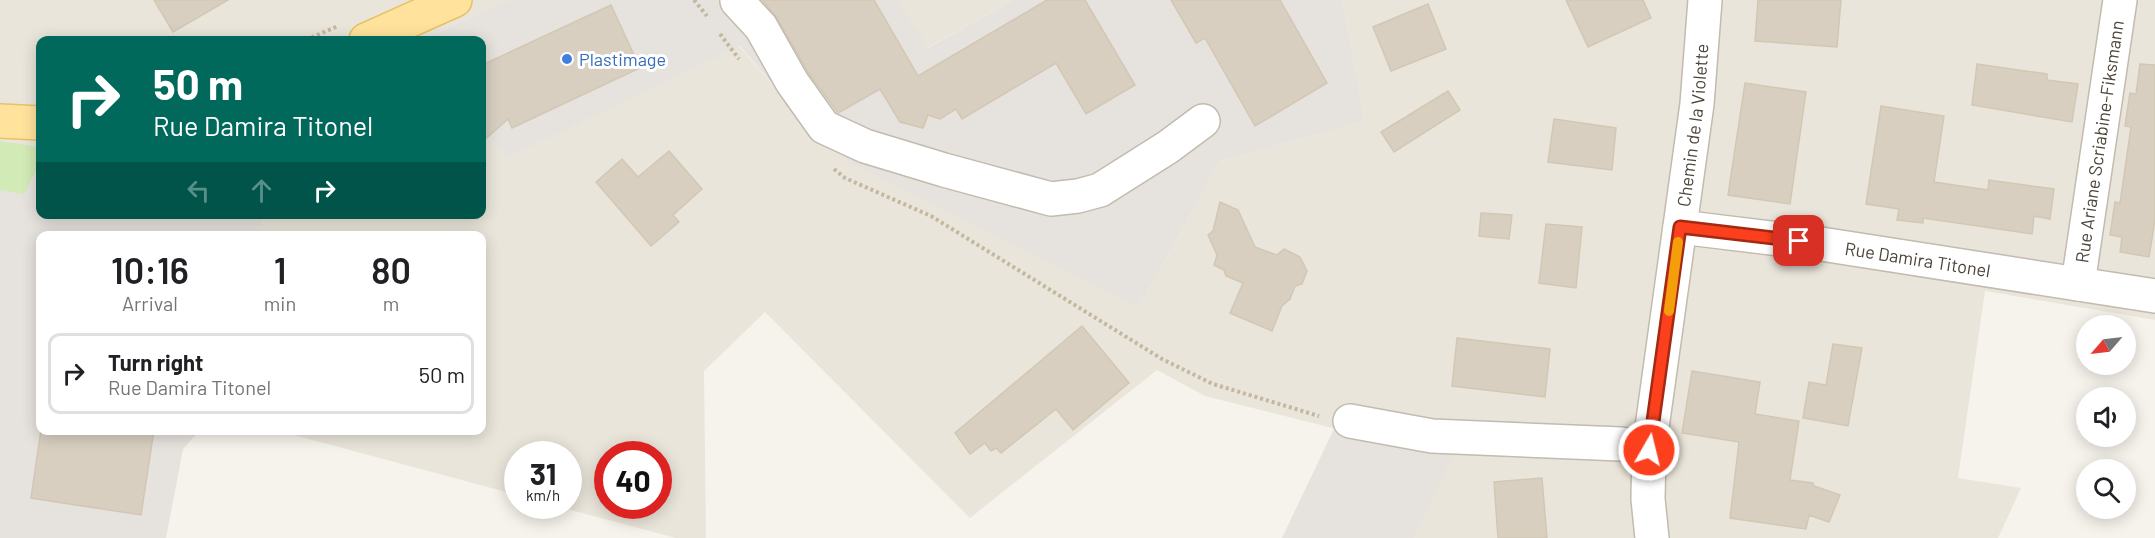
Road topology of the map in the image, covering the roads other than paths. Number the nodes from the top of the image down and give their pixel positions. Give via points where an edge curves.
1 (455, 0) edge
2 (1705, 0) edge
3 (2120, 0) edge
4 (736, 1) edge
5 (375, 36) edge
6 (0, 121) edge
7 (1203, 122) dead end
8 (36, 123) edge
9 (1680, 227) junction
10 (2078, 284) junction
11 (2155, 296) edge
12 (1350, 421) road end
13 (1649, 450) junction
14 (1652, 538) edge

1 - 5 main road
2 - 9 street, Chemin de la Violette via 1697,104
3 - 10 street, Rue Ariane Scriabine-Fiksmann
4 - 7 street via 760,27 824,127 865,146 1051,199 1100,189
6 - 8 main road
9 - 10 street, Rue Damira Titonel via 1821,244
9 - 13 street, Chemin de la Violette
10 - 11 street, Rue Damira Titonel
12 - 13 street via 1432,436 1621,444
13 - 14 street, Chemin de la Violette

